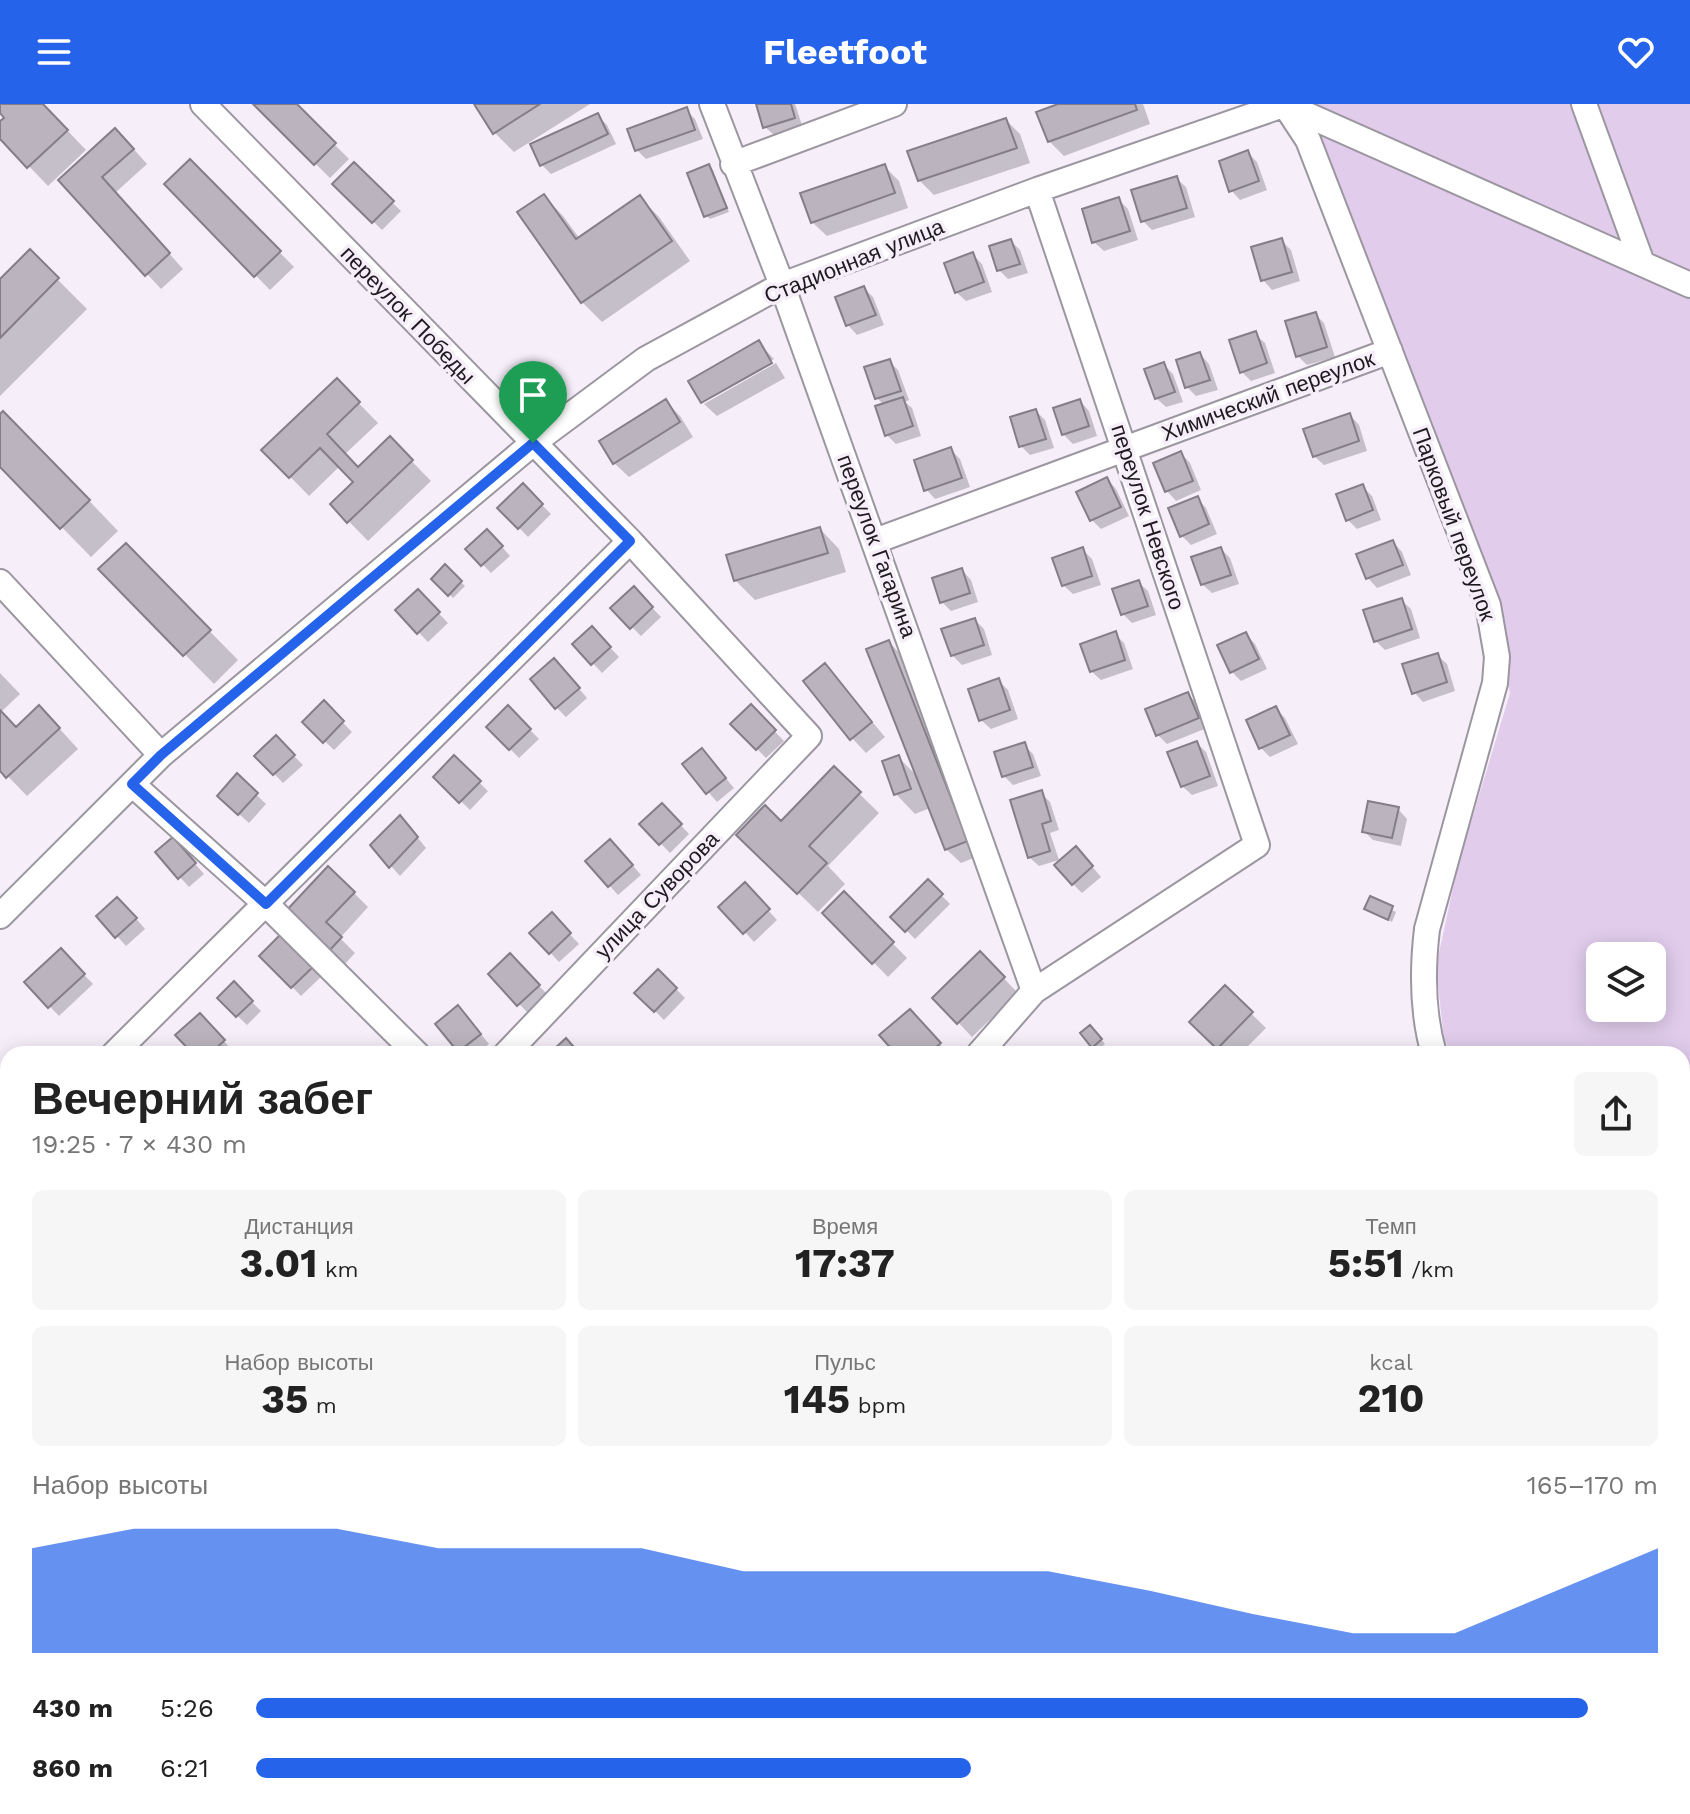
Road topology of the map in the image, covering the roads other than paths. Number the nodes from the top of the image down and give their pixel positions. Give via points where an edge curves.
1 (203, 104) edge
2 (712, 104) edge
3 (894, 104) edge
4 (1286, 104) edge
5 (1584, 104) edge
6 (733, 164) junction
7 (1037, 190) junction
8 (1642, 263) junction
9 (782, 285) junction
10 (1690, 285) edge
11 (1390, 351) junction
12 (533, 443) junction
13 (1125, 449) junction
14 (630, 541) junction
15 (875, 541) junction
16 (0, 582) edge
17 (809, 736) joint
18 (161, 755) junction
19 (132, 784) junction
20 (266, 904) junction
21 (0, 916) edge
22 (1034, 991) junction
23 (122, 1046) edge
24 (409, 1046) edge
25 (514, 1046) edge
26 (986, 1046) edge
27 (1432, 1046) edge

1 - 12 street, переулок Победы
2 - 6 street, переулок Гагарина
3 - 6 street
4 - 7 street, Стадионная улица
4 - 8 street
4 - 11 street, Парковый переулок via 1308,140
5 - 8 street
6 - 9 street, переулок Гагарина
7 - 9 street, Стадионная улица
7 - 13 street, переулок Невского
8 - 10 street
9 - 12 street, Стадионная улица via 646,359
9 - 15 street, переулок Гагарина
11 - 13 street, Химический переулок
11 - 27 street, Парковый переулок via 1488,605 1497,657 1495,683 1427,929 1424,999
12 - 14 street, переулок Победы
12 - 18 street, Стадионная улица
13 - 15 street, Химический переулок
13 - 22 street, переулок Невского via 1257,845
14 - 17 street, переулок Победы
14 - 20 street
15 - 22 street, переулок Гагарина
16 - 18 street
17 - 25 street, улица Суворова
18 - 19 street, Стадионная улица
19 - 20 street
19 - 21 street, Стадионная улица
20 - 23 street
20 - 24 street
22 - 26 street

